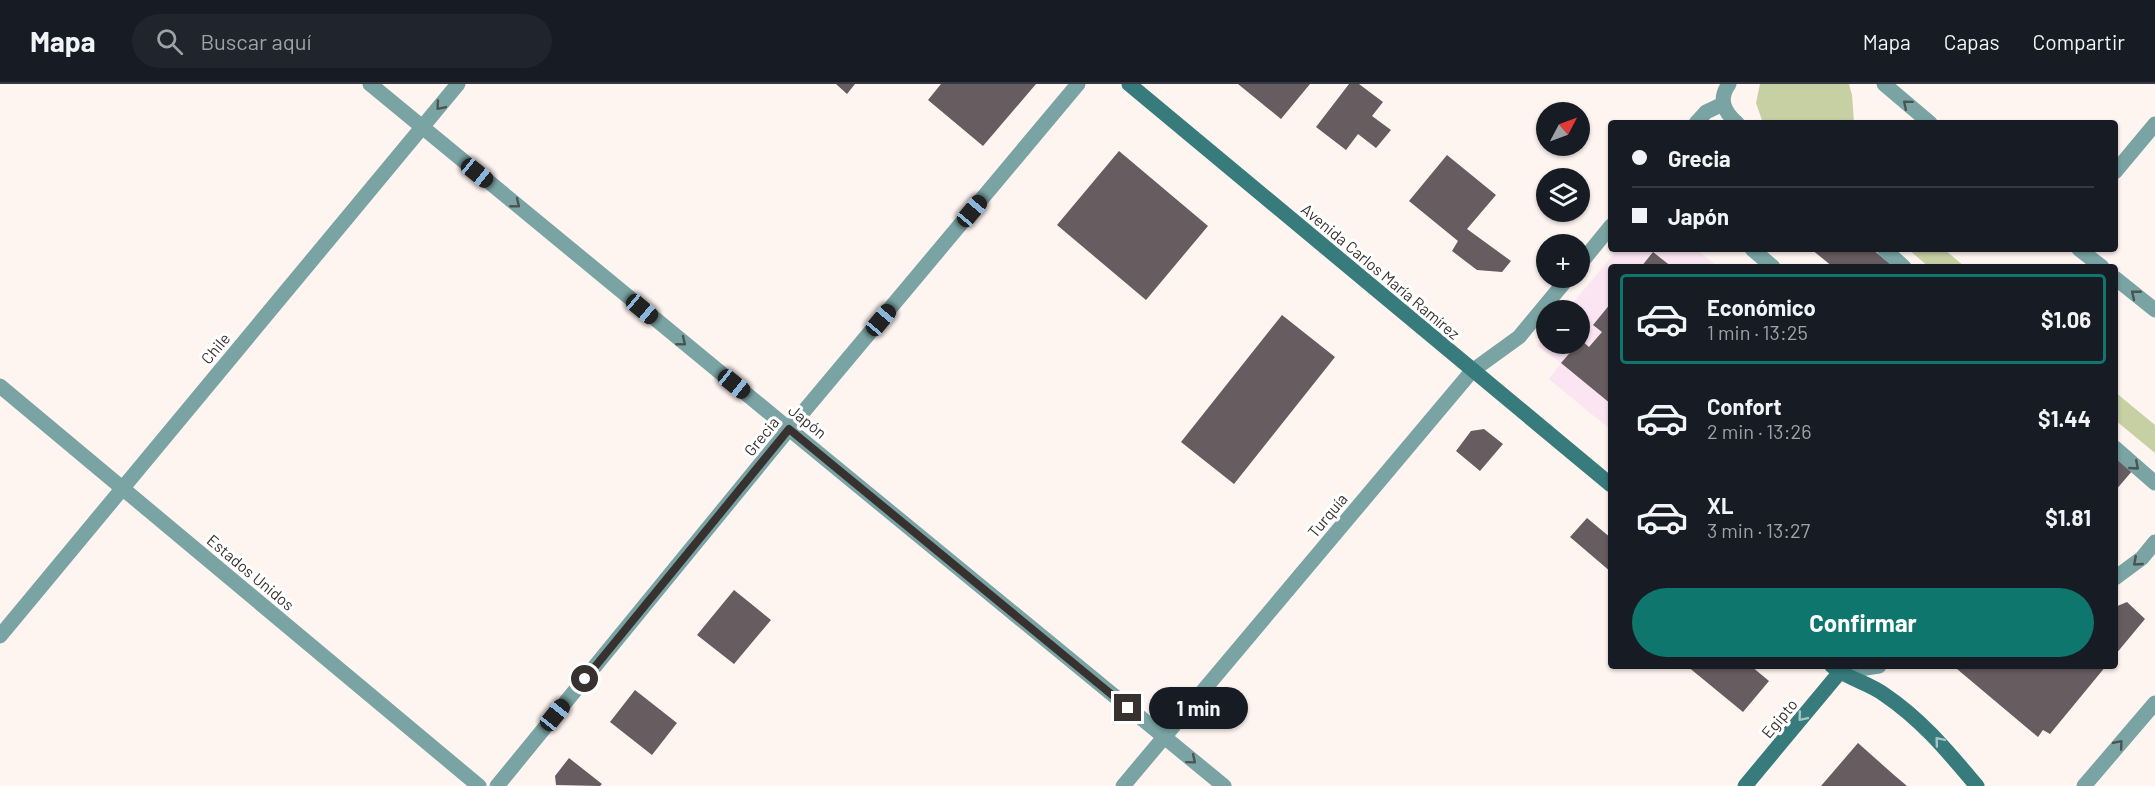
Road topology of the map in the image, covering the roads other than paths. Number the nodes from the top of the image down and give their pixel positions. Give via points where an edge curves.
1 (370, 84) edge
2 (458, 84) edge
3 (1078, 84) edge
4 (1129, 84) edge
5 (1729, 84) edge
6 (1884, 84) edge
7 (1723, 104) junction
8 (1699, 120) edge
9 (1734, 120) edge
10 (1926, 120) edge
11 (2155, 124) edge
12 (422, 127) junction
13 (2118, 168) edge
14 (1608, 230) edge
15 (1590, 252) edge
16 (1756, 252) edge
17 (1887, 252) edge
18 (2083, 252) edge
19 (1770, 264) edge
20 (1901, 264) edge
21 (2098, 264) edge
22 (2118, 280) edge
23 (1560, 288) edge
24 (2155, 310) edge
25 (1472, 371) junction
26 (0, 386) edge
27 (789, 429) junction
28 (2118, 451) edge
29 (1608, 482) edge
30 (2155, 484) edge
31 (123, 488) junction
32 (2155, 542) edge
33 (2118, 576) edge
34 (0, 636) edge
35 (1837, 669) edge
36 (1840, 669) edge
37 (2155, 703) edge
38 (1164, 737) junction
39 (479, 786) edge
40 (497, 786) edge
41 (1123, 786) edge
42 (1224, 786) edge
43 (1745, 786) edge
44 (1977, 786) edge
45 (2084, 786) edge

1 - 12 street, Japón
2 -> 12 street, Chile
3 - 27 street, Grecia
4 - 25 main road, Avenida Carlos María Ramírez
5 - 7 street
10 -> 6 street
7 - 8 street
7 - 9 street
11 - 13 street
12 -> 27 street, Japón
12 - 31 street, Chile
14 - 15 street
16 - 19 street
17 - 20 street
18 - 21 street
24 -> 22 street
23 - 25 street, Turquía via 1519,337
25 - 29 main road, Avenida Carlos María Ramírez
25 - 38 street, Turquía
26 - 31 street, Estados Unidos
27 - 38 street, Japón
27 - 40 street, Grecia
28 -> 30 street
31 - 34 street, Chile
31 - 39 street, Estados Unidos
32 -> 33 street via 2142,558
35 -> 43 main road, Egipto
44 -> 36 main road via 1932,733 1884,694
45 -> 37 street
38 - 41 street, Turquía
38 -> 42 street, Japón

